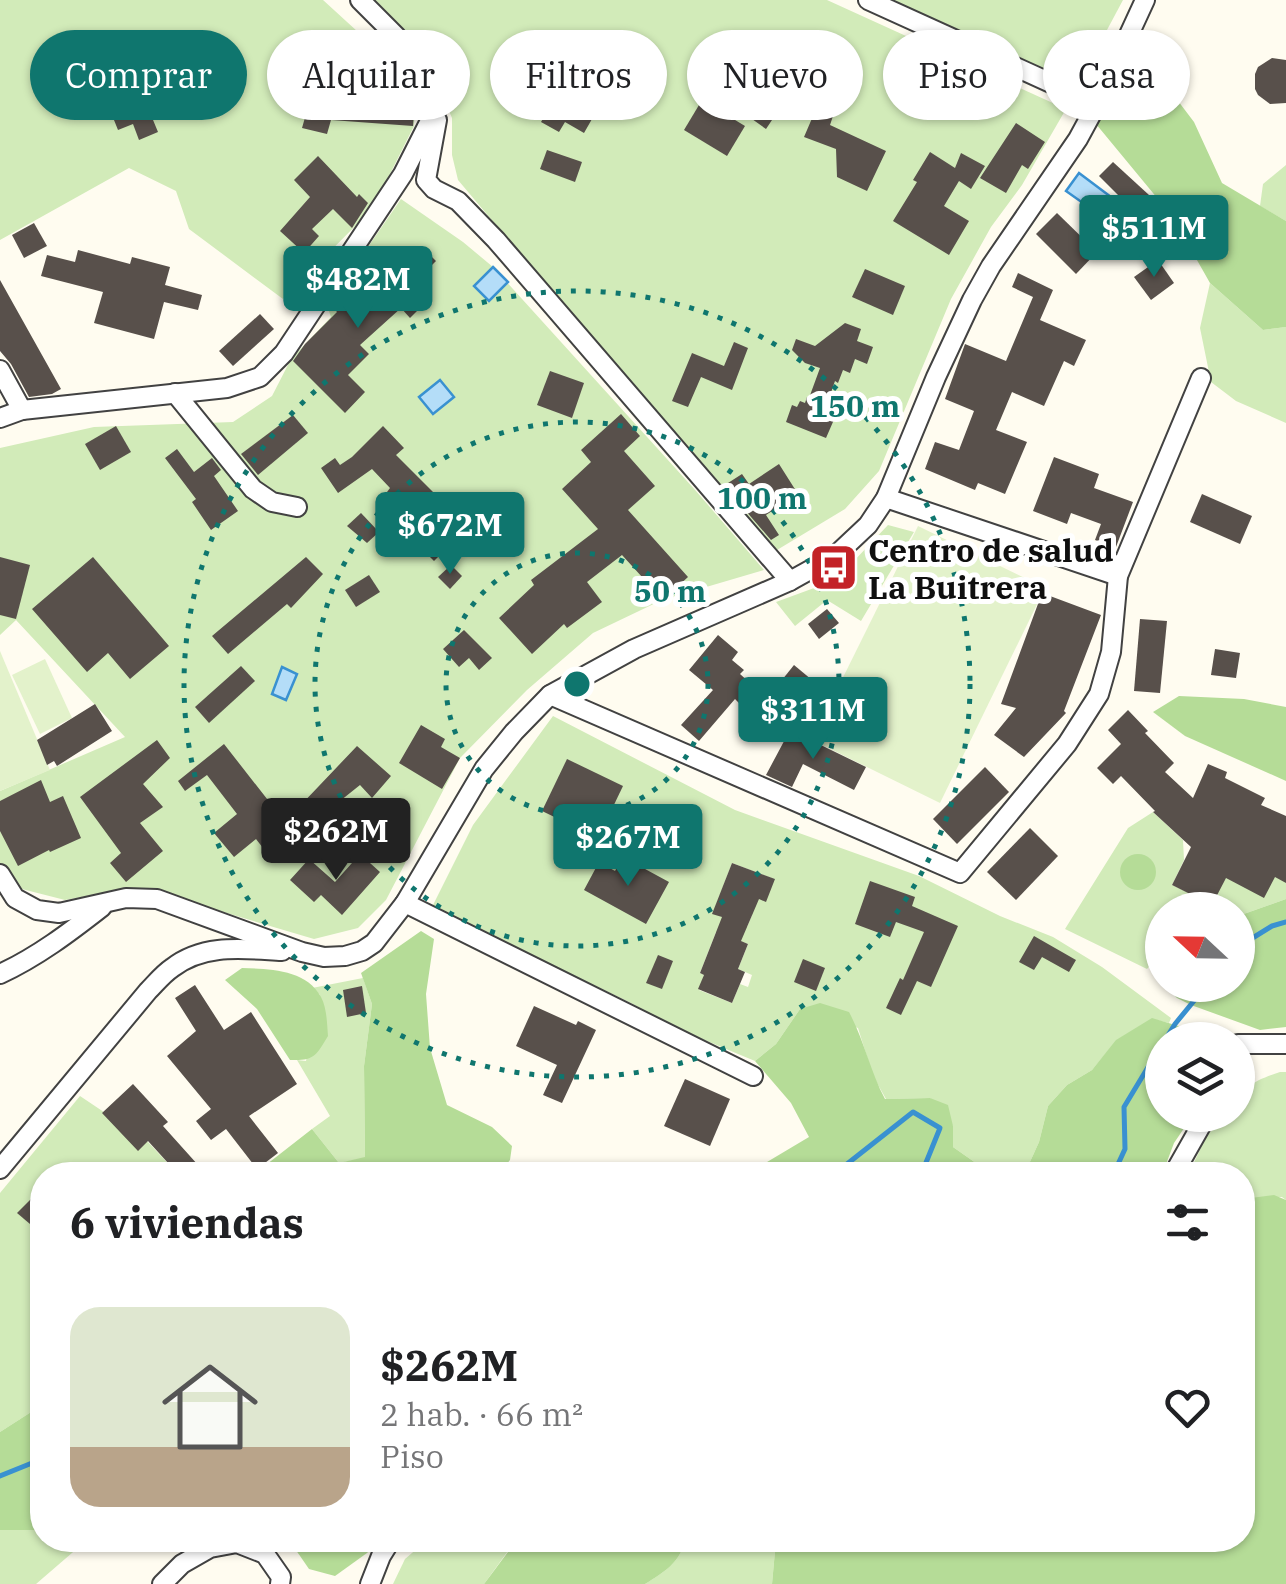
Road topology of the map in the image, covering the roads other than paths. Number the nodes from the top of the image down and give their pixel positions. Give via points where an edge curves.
1 (360, 0) edge
2 (868, 0) edge
3 (1144, 0) edge
4 (897, 6) edge
5 (390, 30) edge
6 (1130, 30) edge
7 (1043, 78) edge
8 (430, 120) edge
9 (436, 120) edge
10 (1088, 120) edge
11 (0, 370) edge
12 (1201, 378) dead end
13 (175, 392) junction
14 (22, 410) junction
15 (0, 418) edge
16 (886, 498) junction
17 (297, 507) dead end
18 (1118, 576) junction
19 (790, 581) junction
20 (550, 695) junction
21 (0, 874) edge
22 (405, 903) junction
23 (106, 904) junction
24 (302, 952) junction
25 (0, 974) edge
26 (1255, 1044) edge
27 (1286, 1044) edge
28 (753, 1076) dead end
29 (1197, 1132) edge
30 (1180, 1162) edge
31 (0, 1169) edge
32 (203, 1552) edge
33 (259, 1552) edge
34 (384, 1552) edge
35 (162, 1584) edge
36 (280, 1584) edge
37 (370, 1584) edge

1 - 5 street
2 - 4 street
3 - 6 street
4 - 7 street
8 - 13 street via 403,174 284,353 260,377 227,388
9 - 19 street via 426,180 496,240
10 - 16 street via 972,300
11 - 14 street
12 - 18 street
13 - 14 street
13 - 17 street via 253,489
14 - 15 street
16 - 18 street
16 - 19 street via 834,556
18 - 20 street via 1111,652 1099,694 1067,744 960,873
19 - 20 street via 634,649
20 - 22 street via 484,769
21 - 23 street via 15,898 37,910
22 - 24 street via 362,951 324,957
22 - 28 street
23 - 24 street via 157,899
23 - 25 street
24 - 31 street via 230,948 198,953 172,967
26 - 27 street
29 - 30 street
32 - 35 street
33 - 36 street
34 - 37 street

